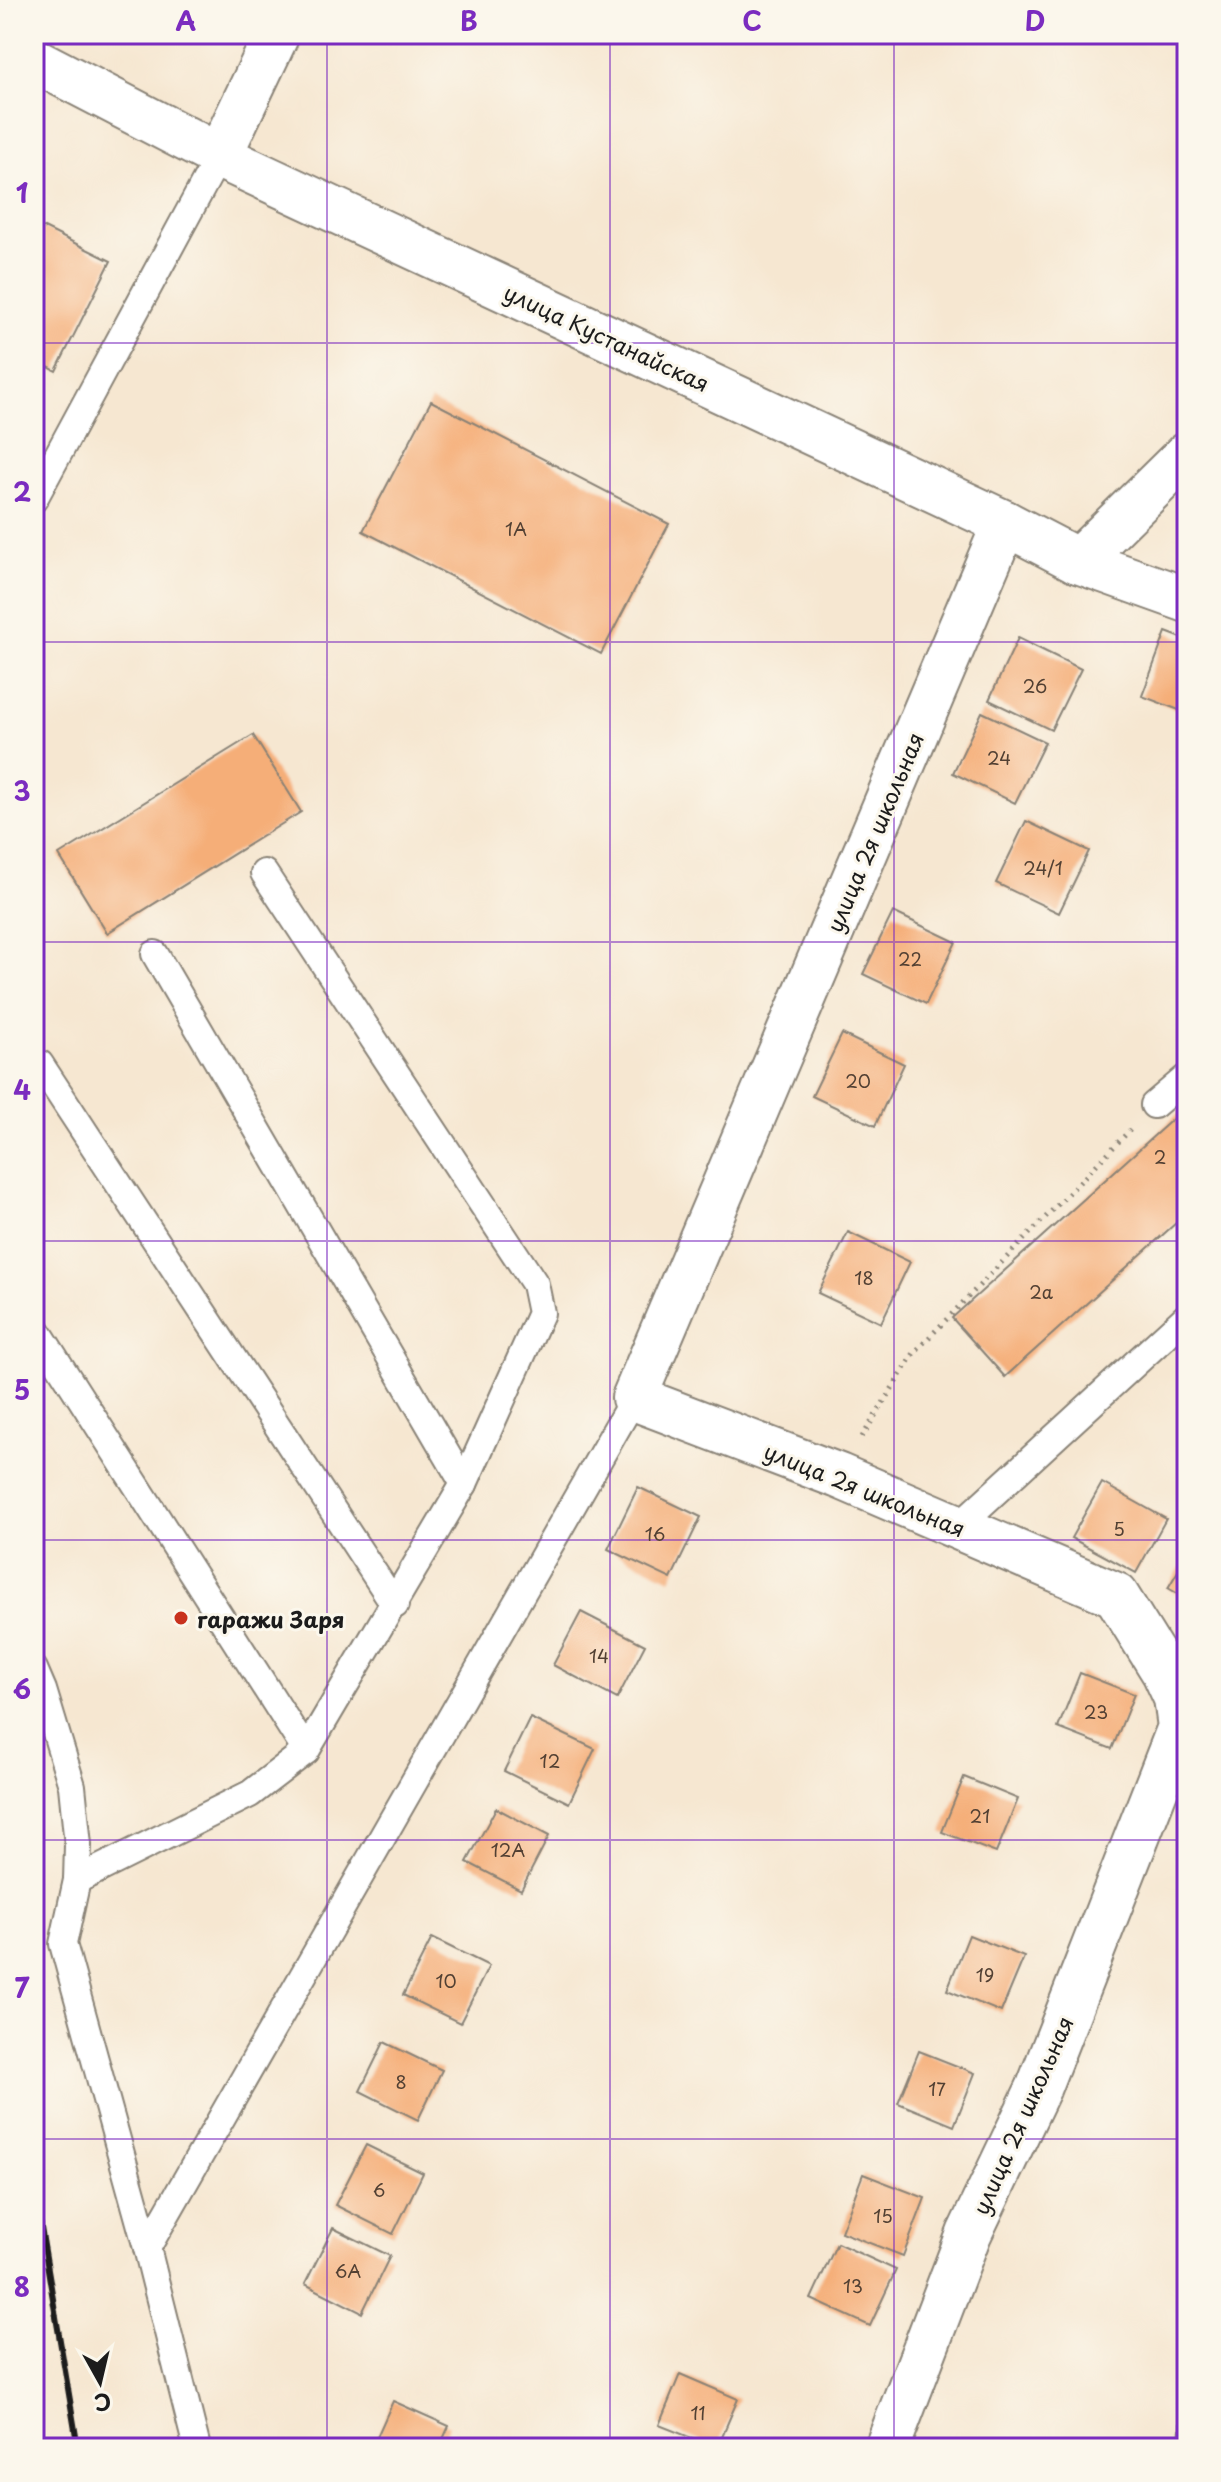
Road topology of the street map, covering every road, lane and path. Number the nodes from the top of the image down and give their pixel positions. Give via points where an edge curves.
1 (277, 34) edge
2 (34, 60) edge
3 (219, 156) junction
4 (1187, 454) edge
5 (34, 499) edge
6 (1005, 523) junction
7 (1078, 561) junction
8 (1187, 600) edge
9 (264, 873) dead end
10 (155, 954) dead end
11 (40, 1064) dead end
12 (1187, 1077) edge
13 (1154, 1105) joint
14 (1187, 1316) edge
15 (34, 1325) edge
16 (634, 1398) junction
17 (839, 1476) junction
18 (464, 1484) junction
19 (957, 1527) junction
20 (395, 1605) junction
21 (34, 1669) edge
22 (1184, 1728) edge
23 (306, 1751) junction
24 (77, 1880) junction
25 (147, 2248) junction
26 (197, 2448) edge
27 (887, 2448) edge

1 - 3 street
2 - 3 street, улица Кустанайская
3 - 5 lane
3 - 6 street, улица Кустанайская
4 - 7 street
6 - 7 street, улица Кустанайская
6 - 16 street, улица 2я школьная
7 - 8 street, улица Кустанайская
9 - 18 lane via 535,1284 541,1313
10 - 18 lane
11 - 20 lane
12 - 13 lane
13 - 17 path via 914,1353
14 - 19 lane
15 - 23 lane
16 - 17 street, улица 2я школьная
16 - 25 lane
17 - 19 street, улица 2я школьная
18 - 20 lane
19 - 22 street, улица 2я школьная via 1116,1595 1164,1672
20 - 23 lane
21 - 24 lane via 72,1786
22 - 27 street, улица 2я школьная via 1038,2089 969,2234
23 - 24 lane via 250,1794
24 - 25 lane via 63,1944
25 - 26 lane

